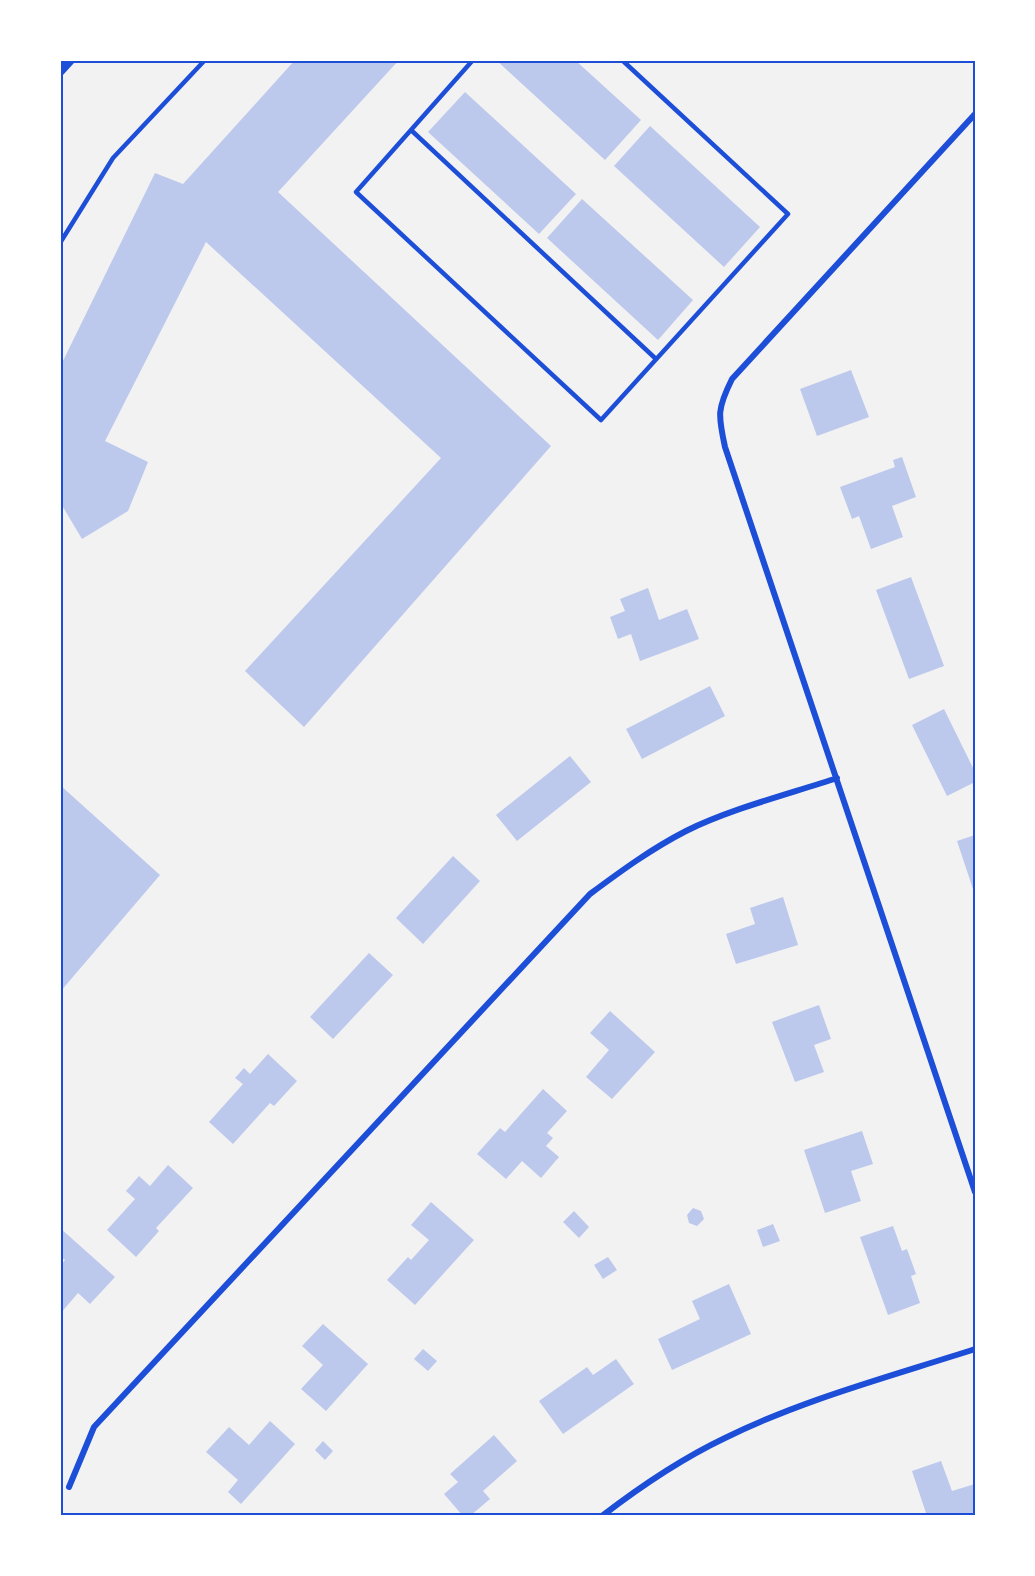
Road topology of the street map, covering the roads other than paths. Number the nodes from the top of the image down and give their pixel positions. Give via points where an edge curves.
1 (70, 60) edge
2 (205, 60) edge
3 (473, 60) edge
4 (622, 60) edge
5 (60, 71) edge
6 (975, 114) edge
7 (411, 130) junction
8 (60, 243) edge
9 (657, 359) junction
10 (837, 778) junction
11 (975, 1192) edge
12 (975, 1349) edge
13 (69, 1487) dead end
14 (602, 1516) edge

1 - 5 street
2 - 8 lane via 113,158
3 - 7 lane
4 - 9 lane via 788,214
6 - 10 street via 732,380 721,402 725,447
7 - 9 lane
7 - 9 lane via 356,192 566,388 601,420
10 - 11 street
10 - 13 street via 687,830 637,859 590,894 94,1427
12 - 14 street via 805,1405 726,1438 652,1479

